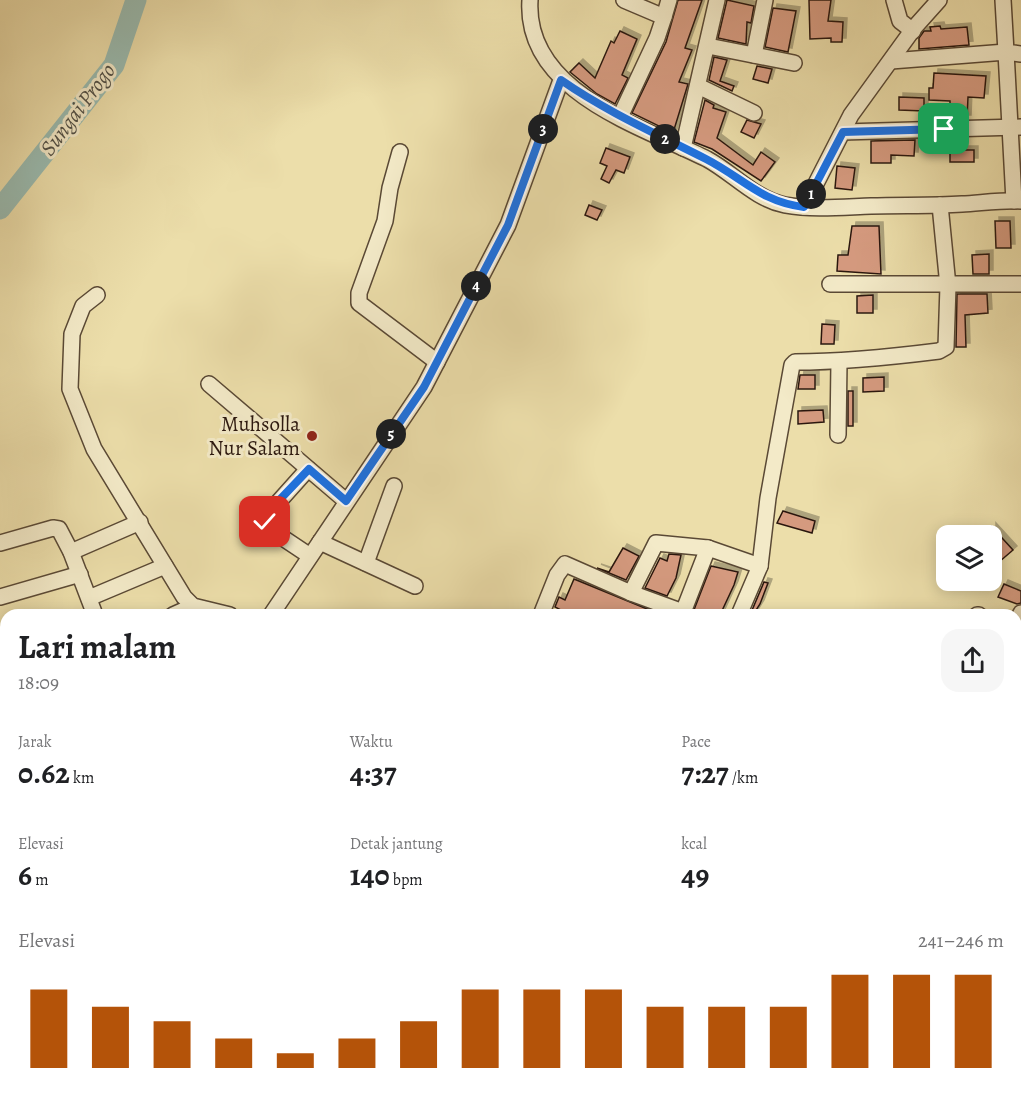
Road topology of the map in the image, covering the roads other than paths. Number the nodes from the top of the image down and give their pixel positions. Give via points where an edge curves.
1 (530, 0) edge
2 (624, 0) edge
3 (669, 0) edge
4 (717, 0) edge
5 (765, 0) edge
6 (894, 0) edge
7 (939, 0) edge
8 (1003, 0) edge
9 (663, 17) junction
10 (913, 31) junction
11 (708, 46) junction
12 (1013, 53) edge
13 (754, 55) junction
14 (891, 61) junction
15 (794, 63) dead end
16 (561, 80) junction
17 (698, 86) junction
18 (754, 113) dead end
19 (620, 117) junction
20 (1016, 128) edge
21 (843, 132) junction
22 (683, 148) junction
23 (400, 152) dead end
24 (1018, 201) edge
25 (940, 205) junction
26 (804, 207) junction
27 (830, 284) dead end
28 (1021, 284) edge
29 (948, 286) junction
30 (97, 295) dead end
31 (437, 362) junction
32 (839, 362) junction
33 (209, 384) dead end
34 (838, 435) dead end
35 (309, 469) junction
36 (394, 486) dead end
37 (346, 501) junction
38 (140, 522) junction
39 (320, 542) junction
40 (0, 543) edge
41 (708, 548) junction
42 (71, 552) junction
43 (310, 556) junction
44 (366, 563) junction
45 (165, 566) junction
46 (760, 566) junction
47 (80, 574) junction
48 (415, 586) dead end
49 (631, 592) junction
50 (0, 597) edge
51 (89, 598) junction
52 (193, 606) junction
53 (93, 609) edge
54 (186, 609) edge
55 (205, 609) edge
56 (275, 609) edge
57 (545, 609) edge
58 (670, 609) edge
59 (684, 609) edge
60 (742, 609) edge

1 - 16 street via 534,36
2 - 9 street
3 - 9 street
4 - 11 street
5 - 13 street
6 - 10 street via 900,21
7 - 10 street
8 - 12 street
9 - 19 street
10 - 14 street
11 - 13 street
11 - 17 street
12 - 14 street
12 - 20 street
13 - 15 street
14 - 21 street
16 - 19 street
16 - 31 street via 508,225
17 - 18 street
17 - 22 street
19 - 22 street
20 - 21 street
20 - 24 street
21 - 26 street
22 - 26 street via 709,160 763,196
23 - 31 street via 385,221 359,293 359,303
24 - 25 street
25 - 26 street
25 - 29 street
27 - 29 street
28 - 29 street
29 - 32 street via 948,344 943,349
30 - 38 street via 83,306 72,334 70,389 94,449
31 - 37 street
32 - 34 street
32 - 46 street via 795,362 790,370
33 - 35 street
35 - 37 street
35 - 43 street via 265,517 268,528
36 - 44 street
37 - 39 street
38 - 42 street
38 - 45 street
39 - 43 street
39 - 44 street
40 - 42 street via 57,528
41 - 46 street
41 - 49 street via 656,543
41 - 59 street
42 - 47 street
43 - 56 street
44 - 48 street
45 - 51 street
45 - 52 street via 183,597
46 - 60 street
47 - 50 street
47 - 51 street
49 - 57 street via 565,564
49 - 58 street
51 - 53 street
52 - 54 street
52 - 55 street

